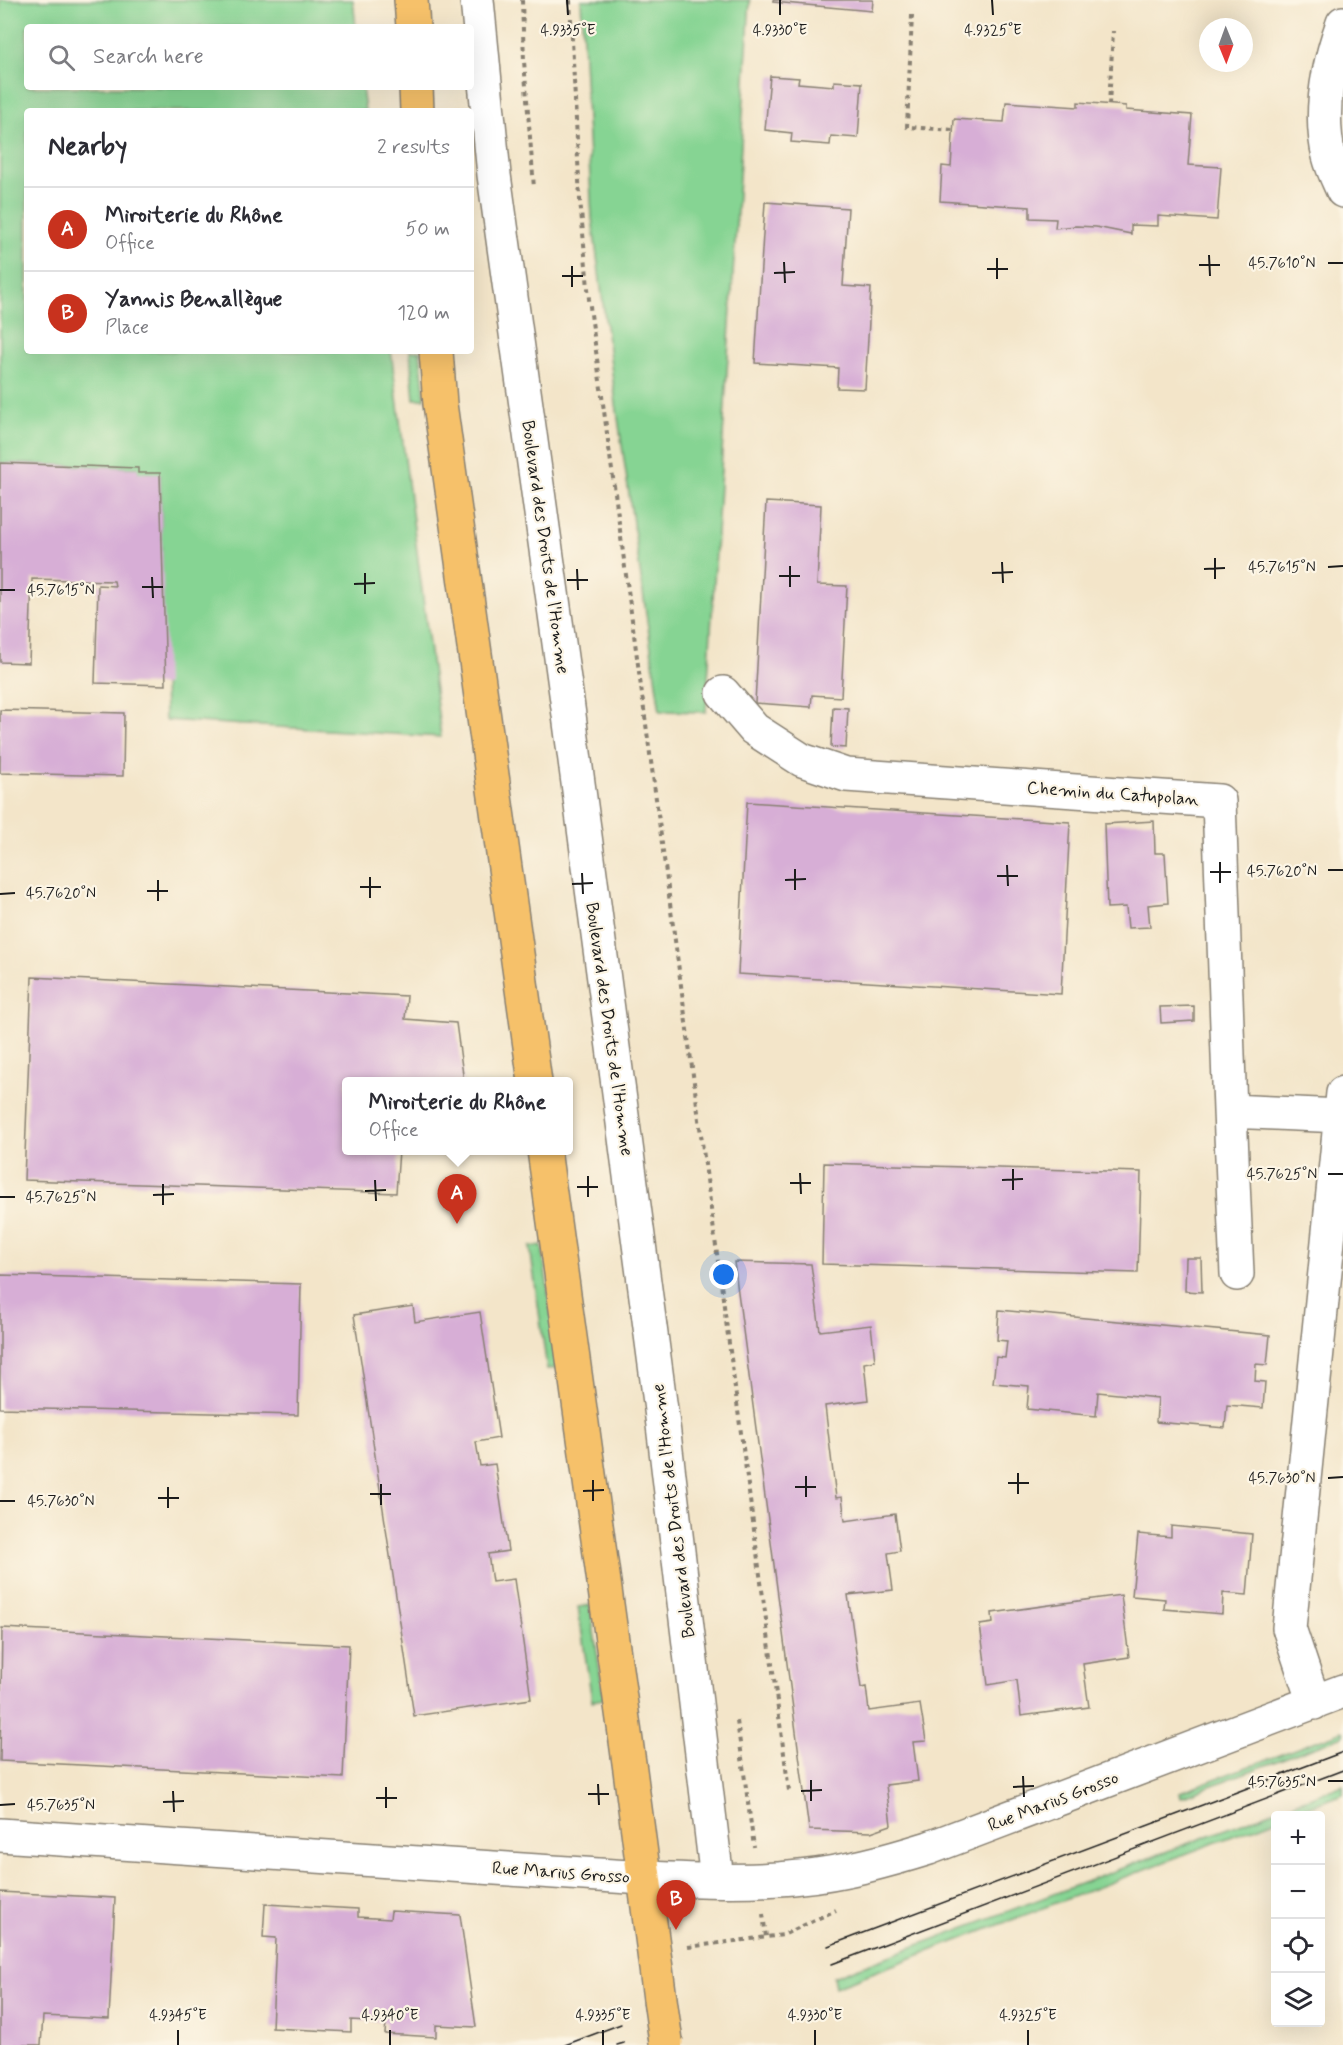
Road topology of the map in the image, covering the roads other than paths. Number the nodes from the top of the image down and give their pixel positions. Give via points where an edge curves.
1 (411, 0) edge
2 (477, 0) edge
3 (1339, 0) edge
4 (1343, 9) edge
5 (1343, 23) edge
6 (413, 24) edge
7 (416, 90) edge
8 (417, 108) edge
9 (1343, 191) edge
10 (436, 354) edge
11 (723, 693) dead end
12 (533, 1077) edge
13 (1342, 1104) edge
14 (1230, 1111) junction
15 (545, 1155) edge
16 (1237, 1274) dead end
17 (1329, 1697) edge
18 (0, 1835) edge
19 (644, 1878) junction
20 (717, 1880) junction
21 (666, 2043) edge

1 - 6 main road
2 - 20 street, Boulevard des Droits de l'Homme via 494,175 663,1425
3 - 4 street
5 - 9 street via 1331,55 1324,131 1329,159
7 - 8 main road
10 - 12 main road
11 - 14 street, Chemin du Catupolan via 754,729 802,760 846,775 1219,801
13 - 14 street
13 - 17 street via 1288,1628
14 - 16 street, Chemin du Catupolan
15 - 19 main road
17 - 20 street, Rue Marius Grosso via 892,1860 800,1877
18 - 19 street, Rue Marius Grosso
19 - 20 street, Rue Marius Grosso
19 - 21 main road, bridge

